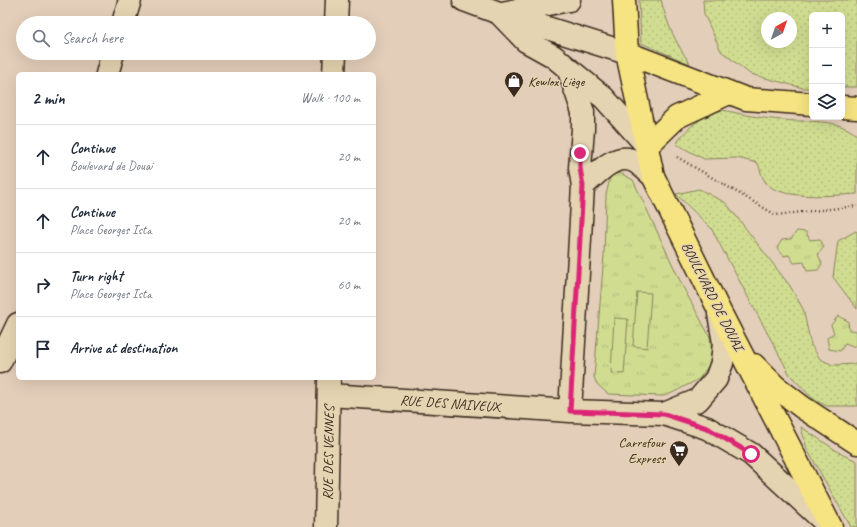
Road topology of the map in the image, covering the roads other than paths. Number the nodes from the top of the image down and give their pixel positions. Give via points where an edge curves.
1 (337, 0) edge
2 (464, 0) edge
3 (569, 0) edge
4 (624, 0) edge
5 (127, 1) edge
6 (499, 13) junction
7 (124, 16) edge
8 (336, 16) edge
9 (626, 53) junction
10 (112, 60) edge
11 (335, 60) edge
12 (568, 68) junction
13 (108, 72) edge
14 (334, 72) edge
15 (729, 93) junction
16 (809, 104) edge
17 (845, 107) edge
18 (857, 108) edge
19 (647, 146) junction
20 (653, 176) junction
21 (583, 186) junction
22 (718, 308) junction
23 (16, 328) edge
24 (741, 352) junction
25 (0, 362) edge
26 (329, 386) edge
27 (570, 411) junction
28 (664, 414) junction
29 (820, 419) junction
30 (857, 424) edge
31 (857, 443) edge
32 (326, 527) edge
33 (831, 527) edge

1 - 8 street
2 - 6 street
3 - 6 street
4 - 9 main road, BOULEVARD DE DOUAI
5 - 7 street
6 - 9 street
6 - 12 street via 526,41 554,56
9 - 15 main road
9 - 19 main road, BOULEVARD DE DOUAI
10 - 13 street
11 - 14 street
12 - 19 street via 604,98
12 - 21 street via 583,112 580,168
15 - 16 main road via 746,99
15 - 19 main road via 677,118
17 - 18 main road
19 - 20 main road, BOULEVARD DE DOUAI
20 - 21 street via 635,161 620,160 608,164
20 - 22 main road, BOULEVARD DE DOUAI
21 - 27 street
22 - 24 main road, BOULEVARD DE DOUAI
22 - 28 street via 724,343 722,363 716,379 698,400
23 - 25 street
24 - 29 main road via 776,387
24 - 33 main road, BOULEVARD DE DOUAI
26 - 27 street, RUE DES NAIVEUX
26 - 32 street, RUE DES VENNES
27 - 28 street, RUE DES NAIVEUX
28 - 33 street, BOULEVARD DE DOUAI via 707,428 751,454
29 - 30 main road
29 - 31 main road

